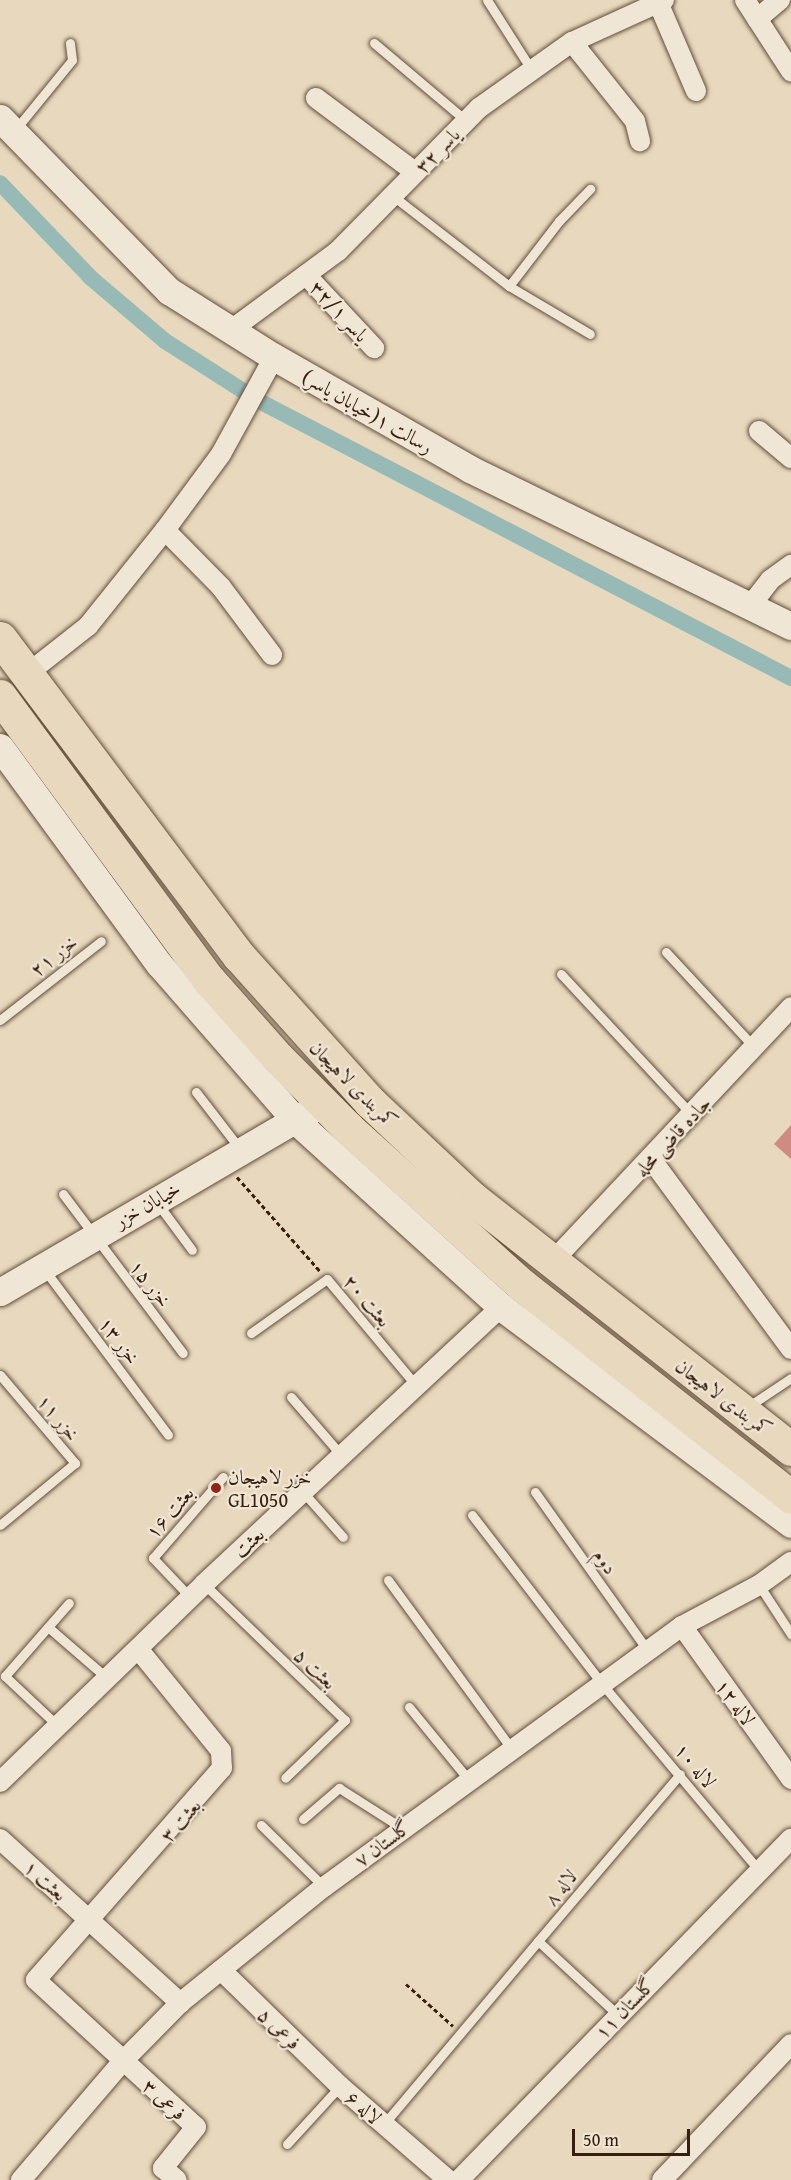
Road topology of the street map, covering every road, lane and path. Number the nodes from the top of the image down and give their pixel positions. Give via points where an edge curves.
1 (487, 0) edge
2 (745, 0) edge
3 (780, 0) edge
4 (660, 1) edge
5 (757, 19) junction
6 (572, 42) junction
7 (70, 43) dead end
8 (374, 44) dead end
9 (531, 69) junction
10 (791, 71) edge
11 (696, 91) dead end
12 (316, 98) dead end
13 (465, 120) junction
14 (7, 125) edge
15 (640, 141) dead end
16 (415, 172) junction
17 (590, 189) dead end
18 (393, 196) junction
19 (306, 275) junction
20 (509, 286) junction
21 (231, 330) junction
22 (590, 334) dead end
23 (375, 348) dead end
24 (274, 357) junction
25 (759, 431) dead end
26 (791, 458) edge
27 (165, 530) junction
28 (791, 565) edge
29 (750, 606) junction
30 (791, 626) edge
31 (0, 638) edge
32 (272, 655) dead end
33 (27, 674) junction
34 (0, 696) edge
35 (0, 747) edge
36 (101, 941) dead end
37 (666, 952) dead end
38 (561, 974) dead end
39 (791, 1007) edge
40 (0, 1020) edge
41 (754, 1048) junction
42 (196, 1092) dead end
43 (324, 1104) junction
44 (692, 1116) junction
45 (295, 1120) junction
46 (232, 1156) junction
47 (651, 1159) junction
48 (63, 1194) dead end
49 (155, 1200) junction
50 (91, 1236) junction
51 (192, 1250) dead end
52 (551, 1263) junction
53 (42, 1267) junction
54 (327, 1279) junction
55 (0, 1292) edge
56 (512, 1296) junction
57 (251, 1333) dead end
58 (791, 1349) edge
59 (183, 1353) dead end
60 (0, 1375) edge
61 (791, 1378) edge
62 (418, 1388) junction
63 (291, 1397) dead end
64 (742, 1411) junction
65 (168, 1435) dead end
66 (791, 1449) edge
67 (342, 1456) junction
68 (223, 1477) dead end
69 (303, 1492) junction
70 (535, 1492) dead end
71 (791, 1497) edge
72 (472, 1515) dead end
73 (791, 1524) edge
74 (0, 1525) edge
75 (343, 1537) dead end
76 (791, 1562) edge
77 (388, 1580) dead end
78 (759, 1585) junction
79 (197, 1590) junction
80 (69, 1604) dead end
81 (682, 1626) junction
82 (48, 1627) junction
83 (791, 1634) edge
84 (139, 1650) junction
85 (648, 1651) junction
86 (108, 1679) junction
87 (603, 1684) junction
88 (409, 1707) dead end
89 (58, 1726) junction
90 (511, 1748) junction
91 (680, 1774) junction
92 (285, 1778) dead end
93 (468, 1779) junction
94 (791, 1779) edge
95 (0, 1782) edge
96 (303, 1819) dead end
97 (261, 1825) dead end
98 (402, 1828) junction
99 (0, 1839) edge
100 (791, 1839) edge
101 (759, 1870) junction
102 (324, 1887) junction
103 (92, 1920) junction
104 (538, 1941) junction
105 (221, 1970) junction
106 (406, 1984) dead end
107 (180, 2002) junction
108 (618, 2015) junction
109 (461, 2033) junction
110 (791, 2044) edge
111 (123, 2061) junction
112 (340, 2086) junction
113 (384, 2124) junction
114 (287, 2144) dead end
115 (170, 2174) edge
116 (21, 2180) edge
117 (448, 2180) edge
118 (459, 2180) edge
119 (662, 2180) edge

1 - 9 lane
2 - 5 street
3 - 5 street
4 - 6 street, یاسر ۳۲
4 - 11 street
5 - 10 street
6 - 9 street, یاسر ۳۲
6 - 15 street via 635,121
7 - 14 lane via 72,60
8 - 13 lane
9 - 13 street, یاسر ۳۲
12 - 16 street
13 - 16 street, یاسر ۳۲
14 - 21 street, رسالت ۱(خیابان یاسر) via 170,291
16 - 18 street, یاسر ۳۲
17 - 20 lane via 559,221
18 - 19 street, یاسر ۳۲ via 338,251
18 - 20 lane
19 - 21 street, یاسر ۳۲
19 - 23 street, یاسر ۳۲/۱
20 - 22 lane
21 - 24 street, رسالت ۱(خیابان یاسر)
24 - 27 street via 221,454
24 - 29 street, رسالت ۱(خیابان یاسر) via 470,468
25 - 26 street
27 - 32 street via 221,586
27 - 33 street via 88,626
28 - 29 street via 770,580
29 - 30 street, رسالت ۱(خیابان یاسر)
31 - 33 highway, کمربندی لاهیجان
33 - 52 highway, کمربندی لاهیجان via 174,873 305,1034 472,1198
34 - 43 highway, کمربندی لاهیجان via 209,980
35 - 45 street via 159,964
36 - 40 lane, خزر ۲۱
37 - 41 lane
38 - 44 lane
39 - 41 street, جاده قاضی محله
41 - 44 street, جاده قاضی محله
42 - 46 lane
43 - 45 street, خیابان خزر
43 - 56 highway, کمربندی لاهیجان
44 - 47 street, جاده قاضی محله
45 - 46 street, خیابان خزر
45 - 56 street
46 - 49 street, خیابان خزر
46 - 54 path
47 - 52 street, جاده قاضی محله
47 - 58 street
48 - 50 lane, خزر ۱۵
49 - 50 street, خیابان خزر
49 - 51 lane
50 - 53 street, خیابان خزر
50 - 59 lane, خزر ۱۵
52 - 64 highway, کمربندی لاهیجان
53 - 55 street, خیابان خزر
53 - 65 lane, خزر ۱۳
54 - 57 lane, بعثت ۲۰
54 - 62 lane, بعثت ۲۰
56 - 62 street, بعثت
56 - 71 highway, کمربندی لاهیجان
56 - 73 street
60 - 74 lane, خزر ۱۱ via 75,1463
61 - 64 lane
62 - 67 street, بعثت
63 - 67 lane
64 - 66 highway, کمربندی لاهیجان
67 - 69 street, بعثت
68 - 79 lane, بعثت ۱۶ via 153,1558
69 - 75 lane
69 - 79 street, بعثت
70 - 85 lane, دوم
72 - 87 lane, لاله ۱۰
76 - 78 street, گلستان ۷
77 - 90 lane
78 - 81 street, گلستان ۷
78 - 83 lane
79 - 84 street, بعثت
79 - 92 lane, بعثت ۵ via 345,1720
80 - 82 lane
81 - 85 street, گلستان ۷
81 - 94 street, لاله ۱۲
82 - 86 lane
82 - 89 lane via 5,1676
84 - 86 street, بعثت
84 - 103 street, بعثت ۳ via 221,1751 222,1768
85 - 87 street, گلستان ۷
86 - 89 street, بعثت
87 - 90 street, گلستان ۷
87 - 91 lane, لاله ۱۰
88 - 93 lane
89 - 95 street, بعثت
90 - 93 street, گلستان ۷
91 - 101 lane, لاله ۱۰
91 - 104 lane, لاله ۸
93 - 98 street, گلستان ۷
96 - 98 lane via 339,1788
97 - 102 lane
98 - 102 street, گلستان ۷
99 - 103 street, بعثت ۱
100 - 101 street, گلستان ۱۱
101 - 108 street, گلستان ۱۱
102 - 105 street, گلستان ۷
103 - 107 street, بعثت ۱
103 - 111 street, بعثت ۳ via 36,1980
104 - 108 lane
104 - 109 lane, لاله ۸
105 - 107 street, گلستان ۷
105 - 112 street, فرعی ۵
106 - 109 path
107 - 111 street, گلستان ۷
108 - 118 street, گلستان ۱۱
109 - 113 lane, لاله ۸
110 - 119 street
111 - 115 street, فرعی ۳ via 196,2127
111 - 116 street, گلستان ۷
112 - 113 street, لاله ۶
112 - 114 lane, لاله ۶
113 - 117 street, لاله ۶

